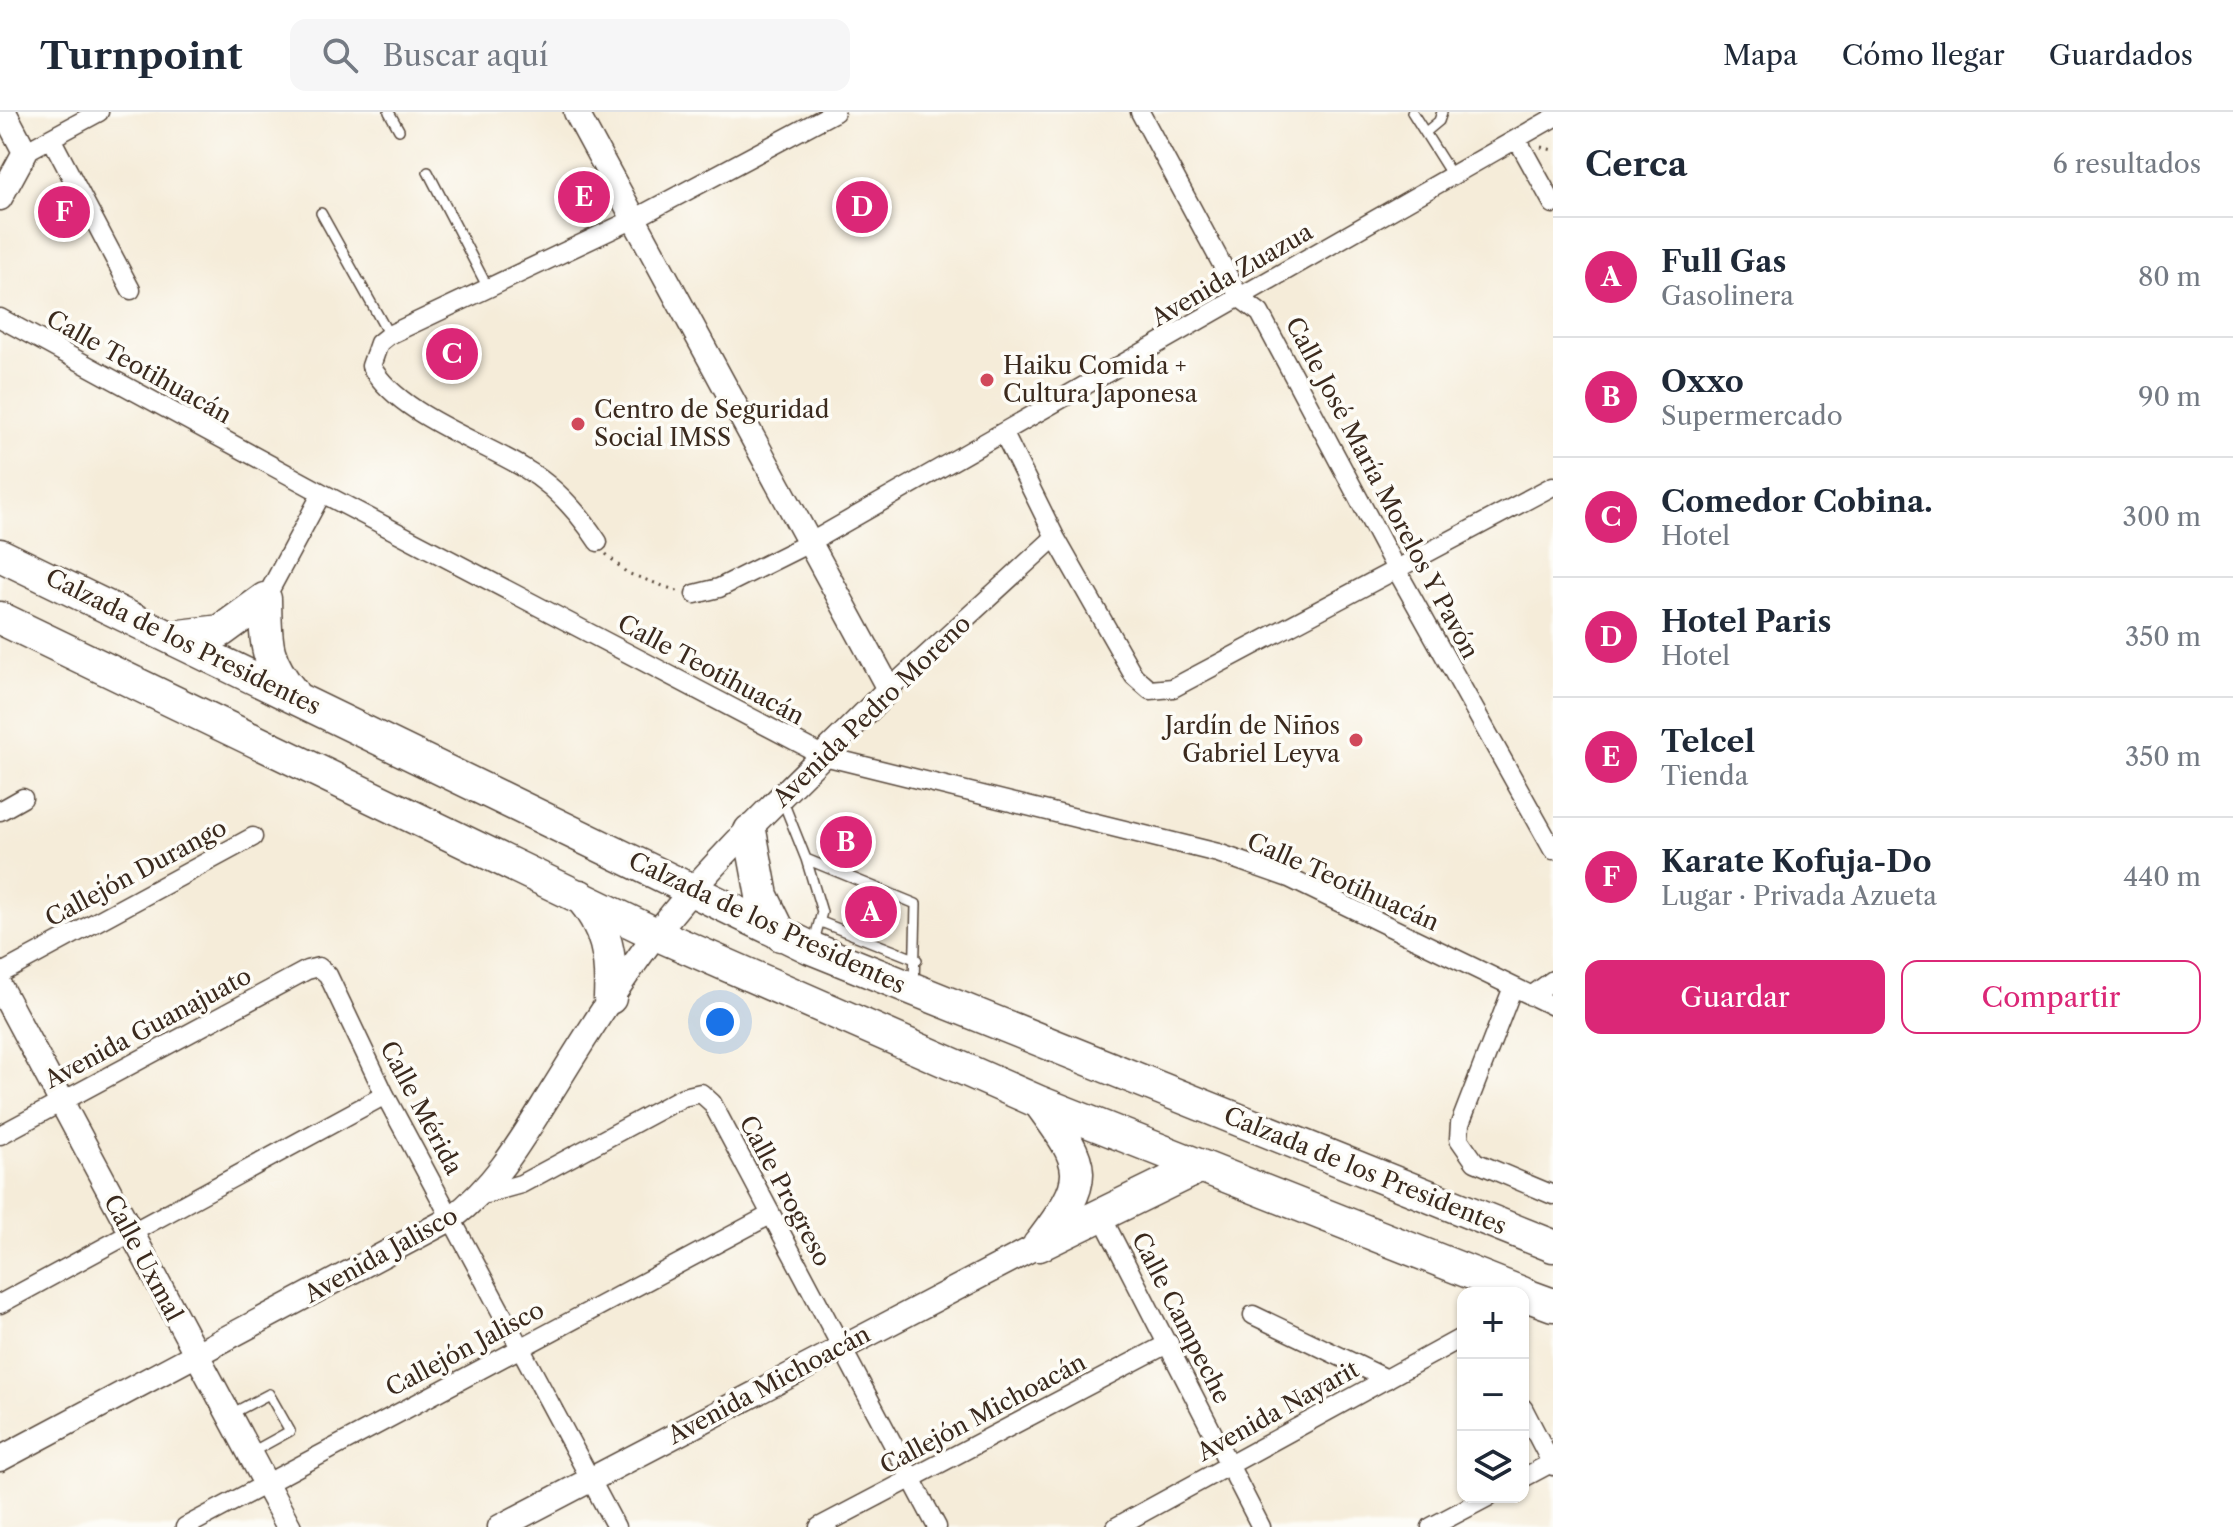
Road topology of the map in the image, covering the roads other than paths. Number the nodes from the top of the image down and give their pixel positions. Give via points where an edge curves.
1 (4, 112) edge
2 (99, 112) edge
3 (389, 112) edge
4 (576, 112) edge
5 (835, 112) edge
6 (1140, 112) edge
7 (1412, 112) edge
8 (1442, 112) edge
9 (1553, 118) edge
10 (399, 130) dead end
11 (1427, 131) junction
12 (51, 138) junction
13 (1517, 139) junction
14 (25, 152) junction
15 (428, 172) dead end
16 (1453, 177) junction
17 (0, 198) edge
18 (1553, 204) edge
19 (321, 213) dead end
20 (634, 219) junction
21 (131, 290) dead end
22 (489, 290) junction
23 (1240, 298) junction
24 (0, 318) edge
25 (384, 339) junction
26 (1004, 434) junction
27 (1553, 486) edge
28 (322, 493) junction
29 (1055, 537) junction
30 (598, 542) road end
31 (809, 543) junction
32 (0, 555) edge
33 (1396, 569) junction
34 (695, 594) road end
35 (265, 599) junction
36 (0, 618) edge
37 (14, 631) edge
38 (172, 637) junction
39 (889, 689) junction
40 (294, 694) junction
41 (824, 756) junction
42 (23, 798) dead end
43 (782, 799) junction
44 (0, 811) edge
45 (1545, 816) edge
46 (750, 831) junction
47 (253, 837) dead end
48 (1553, 850) edge
49 (806, 859) junction
50 (694, 890) junction
51 (580, 896) junction
52 (656, 934) junction
53 (781, 935) junction
54 (816, 935) junction
55 (917, 960) junction
56 (319, 967) joint
57 (0, 974) edge
58 (1553, 980) edge
59 (0, 987) edge
60 (1513, 987) junction
61 (914, 992) junction
62 (1531, 996) junction
63 (610, 998) junction
64 (1553, 1006) edge
65 (385, 1095) junction
66 (62, 1102) junction
67 (1039, 1102) junction
68 (0, 1135) edge
69 (1199, 1167) junction
70 (482, 1195) junction
71 (1553, 1195) edge
72 (770, 1215) junction
73 (1102, 1217) junction
74 (452, 1218) junction
75 (131, 1234) junction
76 (1039, 1245) junction
77 (1553, 1246) edge
78 (1507, 1287) edge
79 (1529, 1296) edge
80 (0, 1304) edge
81 (1553, 1305) edge
82 (1253, 1315) dead end
83 (1457, 1340) edge
84 (1169, 1343) junction
85 (518, 1347) junction
86 (840, 1347) junction
87 (196, 1357) junction
88 (1387, 1379) junction
89 (228, 1416) junction
90 (1529, 1420) edge
91 (249, 1454) junction
92 (0, 1459) edge
93 (1552, 1464) edge
94 (1229, 1467) junction
95 (1529, 1475) edge
96 (591, 1479) junction
97 (911, 1480) junction
98 (266, 1484) junction
99 (1477, 1503) edge
100 (185, 1527) edge
101 (289, 1527) edge
102 (500, 1527) edge
103 (616, 1527) edge
104 (819, 1527) edge
105 (937, 1527) edge
106 (1116, 1527) edge
107 (1261, 1527) edge
108 (1431, 1527) edge

1 - 14 street
2 - 12 street
3 - 10 lane
4 - 20 street
5 - 20 street
6 - 23 street, Calle José María Morelos Y Pavón
7 - 11 lane
8 - 11 lane
9 - 13 street, Avenida Zuazua
11 - 16 lane
12 - 14 street
12 - 21 street
13 - 16 street, Avenida Zuazua
13 - 18 street
14 - 17 street
15 - 22 lane
16 - 23 street, Avenida Zuazua
19 - 25 lane
20 - 22 street
20 - 31 street
22 - 25 street
23 - 26 street, Avenida Zuazua
23 - 33 street, Calle José María Morelos Y Pavón via 1260,313
24 - 28 street, Calle Teotihuacán
25 - 30 street via 371,366 389,389 527,469 581,516
26 - 29 street
26 - 31 street, Avenida Zuazua
27 - 33 street
28 - 35 street
28 - 41 street, Calle Teotihuacán
29 - 33 street via 1134,676 1150,690 1173,688
29 - 39 street, Avenida Pedro Moreno
31 - 34 street, Avenida Zuazua via 719,588
31 - 39 street
32 - 38 highway, Calzada de los Presidentes
33 - 45 street, Calle José María Morelos Y Pavón
35 - 38 highway via 221,631
35 - 40 highway via 265,646 274,671
36 - 37 highway
37 - 51 highway
38 - 40 highway, Calzada de los Presidentes
39 - 41 street, Avenida Pedro Moreno
40 - 50 highway, Calzada de los Presidentes
41 - 43 street, Avenida Pedro Moreno
41 - 60 street, Calle Teotihuacán via 1218,853 1289,878
42 - 44 street
43 - 46 street, Avenida Pedro Moreno
43 - 49 lane
45 - 48 street, Calle José María Morelos Y Pavón
46 - 50 street, Avenida Pedro Moreno
46 - 53 highway via 762,896
47 - 57 street, Callejón Durango
49 - 54 lane via 822,912
49 - 55 lane via 913,901 918,909
50 - 52 street, Avenida Pedro Moreno
50 - 53 highway, Calzada de los Presidentes
51 - 52 highway
51 - 63 highway via 608,943
52 - 63 street, Avenida Jalisco
52 - 67 highway
53 - 54 highway, Calzada de los Presidentes
54 - 55 lane
54 - 61 highway, Calzada de los Presidentes
55 - 61 lane
56 - 65 street, Calle Mérida via 328,975
56 - 66 street, Avenida Guanajuato
58 - 62 street
59 - 66 street, Calle Uxmal
60 - 62 street, Calle Teotihuacán
60 - 71 street via 1460,1124 1459,1139 1475,1162
61 - 77 highway, Calzada de los Presidentes
62 - 64 street, Calle Teotihuacán
63 - 70 street, Avenida Jalisco via 505,1167
65 - 74 street, Calle Mérida
65 - 75 street
66 - 68 street, Avenida Guanajuato
66 - 75 street, Calle Uxmal
67 - 69 highway
67 - 76 highway via 1076,1156 1079,1175 1074,1195
69 - 73 highway
69 - 78 highway
70 - 72 street, Calle Progreso via 521,1184 683,1097 701,1093 712,1103
70 - 74 street, Avenida Jalisco
72 - 85 street, Callejón Jalisco
72 - 86 street, Calle Progreso
73 - 76 highway
73 - 84 street, Calle Campeche
74 - 85 street, Calle Mérida
74 - 87 street, Avenida Jalisco
75 - 80 street
75 - 87 street, Calle Uxmal
76 - 86 street, Avenida Michoacán
79 - 81 highway
82 - 88 street
83 - 88 street, Avenida Nayarit
84 - 94 street, Calle Campeche
84 - 97 street, Callejón Michoacán
85 - 96 street, Calle Mérida
85 - 98 street, Callejón Jalisco
86 - 96 street, Avenida Michoacán
86 - 97 street, Calle Progreso
87 - 89 street, Calle Uxmal
87 - 92 street, Avenida Jalisco
88 - 94 street, Avenida Nayarit
89 - 91 street, Calle Uxmal
89 - 91 lane via 269,1394 290,1431
90 - 93 street
91 - 98 street, Calle Uxmal
93 - 95 street
94 - 106 street, Avenida Nayarit
94 - 107 street, Calle Campeche
96 - 102 street, Avenida Michoacán
96 - 103 street, Calle Mérida
97 - 104 street, Callejón Michoacán
97 - 105 street, Calle Progreso
98 - 100 street, Callejón Jalisco
98 - 101 street, Calle Uxmal
99 - 108 street

